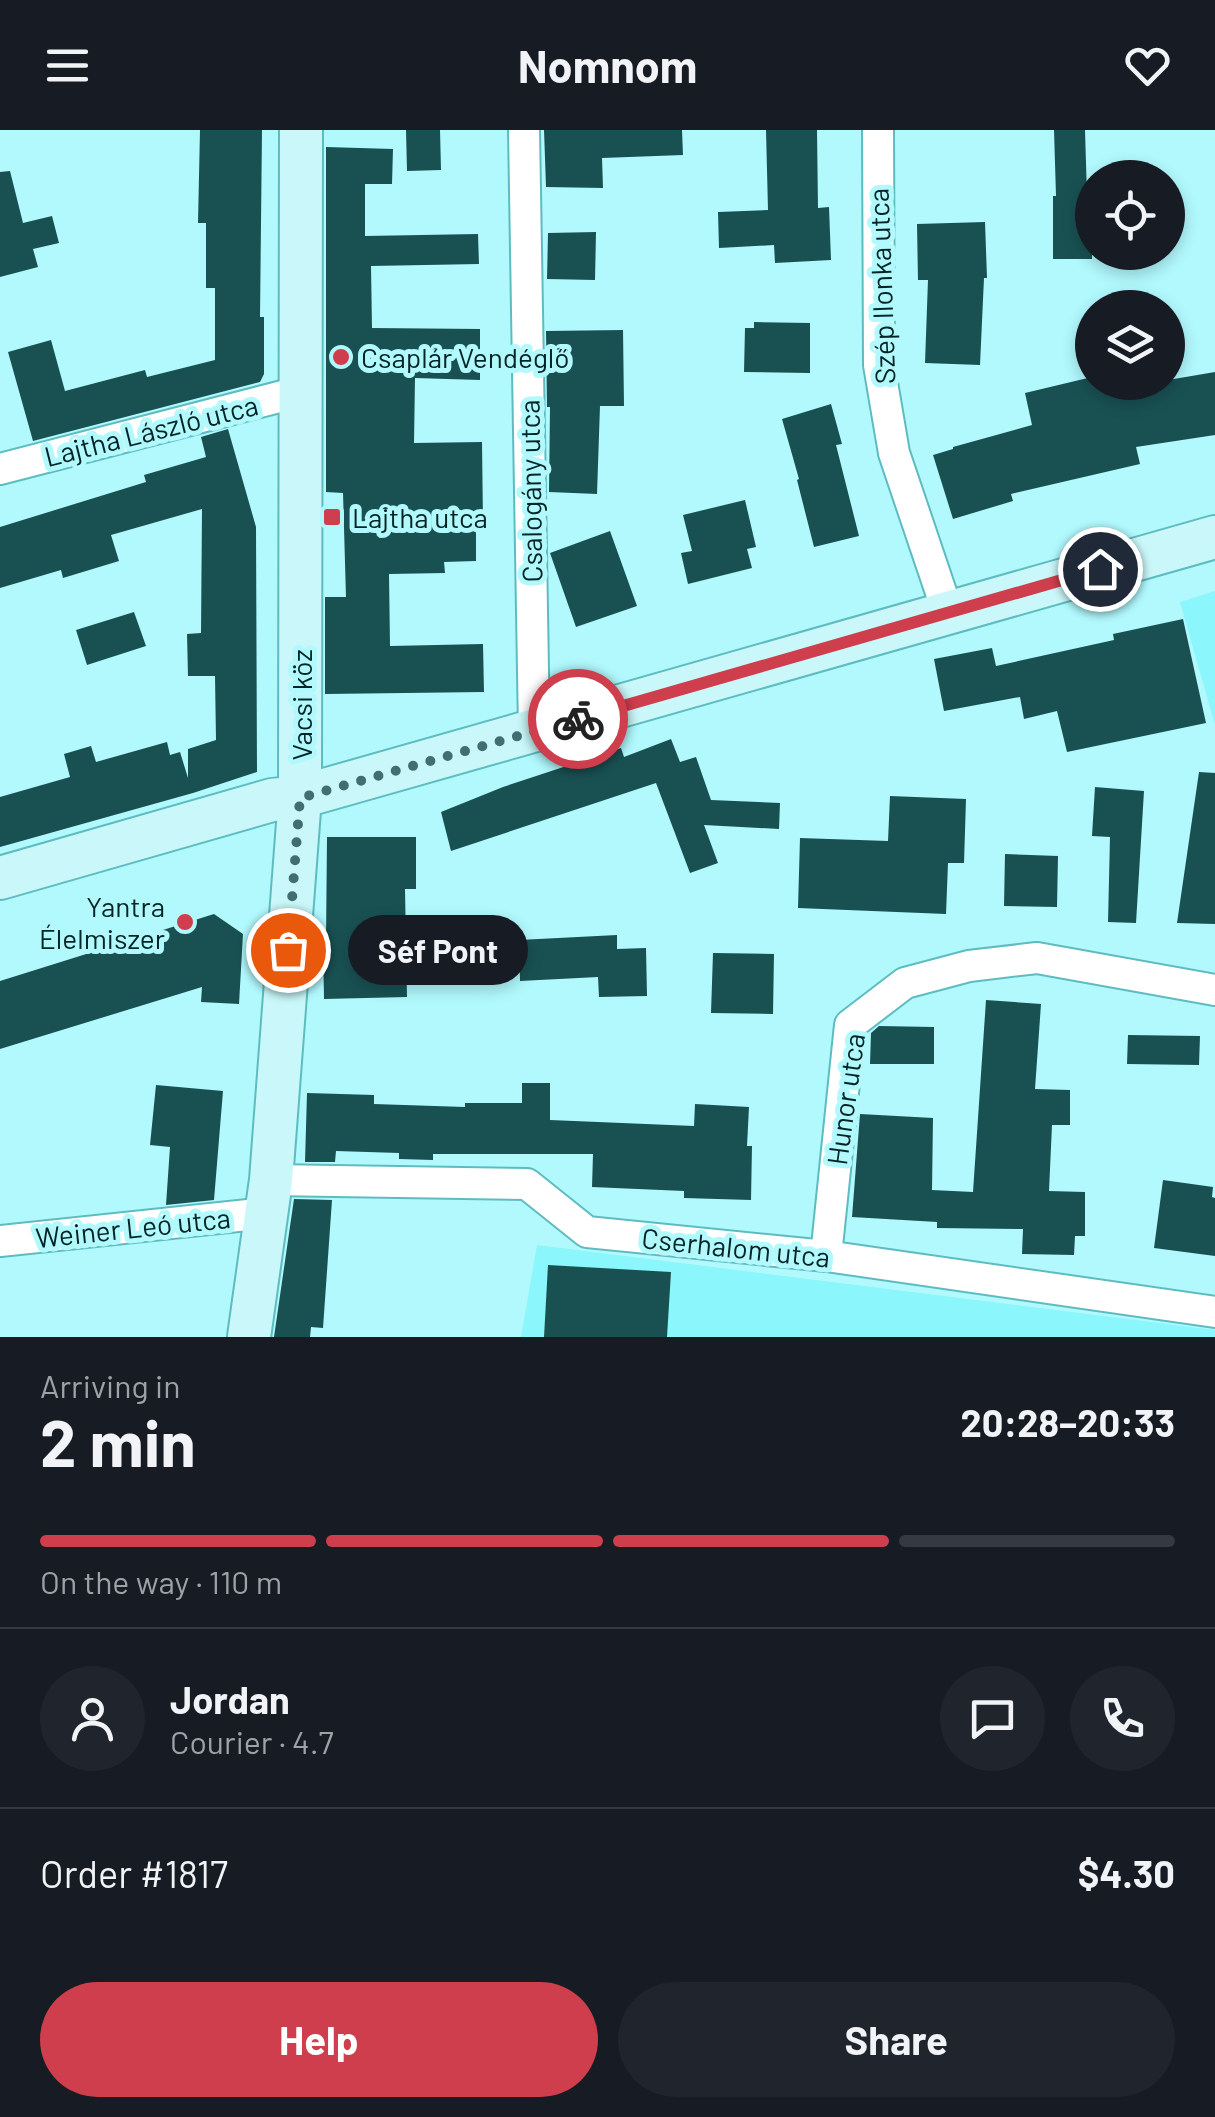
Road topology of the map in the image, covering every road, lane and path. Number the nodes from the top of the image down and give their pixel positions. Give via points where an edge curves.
1 (301, 130) edge
2 (524, 130) edge
3 (878, 130) edge
4 (302, 392) junction
5 (2, 462) edge
6 (1215, 536) edge
7 (948, 613) junction
8 (534, 731) junction
9 (300, 798) junction
10 (0, 878) edge
11 (1215, 990) edge
12 (268, 1196) junction
13 (0, 1241) edge
14 (826, 1256) junction
15 (1215, 1312) edge
16 (250, 1337) edge

1 - 4 street, Vacsi köz
2 - 8 street, Csalogány utca
3 - 7 street, Szép Ilonka utca via 878,366 894,452
4 - 5 street, Lajtha László utca
4 - 9 street, Vacsi köz
6 - 7 street
7 - 8 street
8 - 9 street
9 - 10 street via 272,800
9 - 12 street, Vacsi köz
11 - 14 street, Hunor utca via 1037,958 904,983 850,1024
12 - 13 street, Weiner Leó utca
12 - 14 street, Cserhalom utca via 527,1184 587,1232
12 - 16 street, Vacsi köz
14 - 15 street, Cserhalom utca

